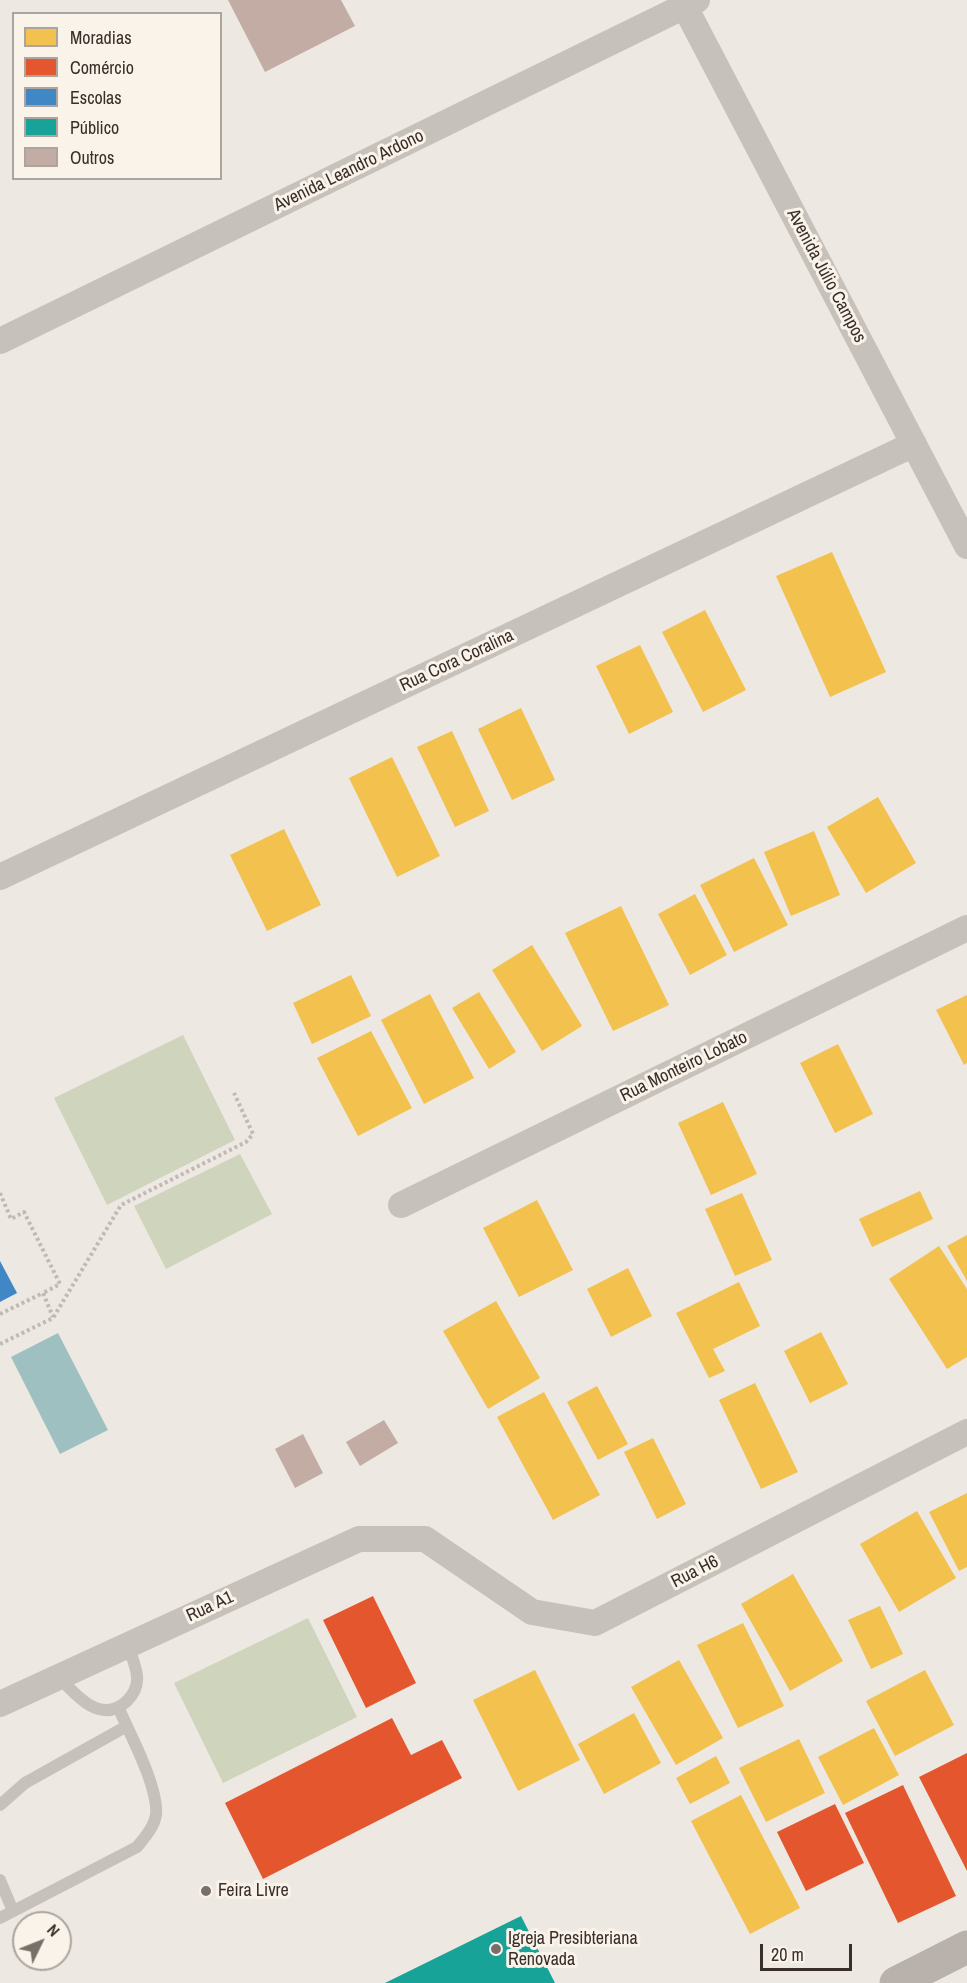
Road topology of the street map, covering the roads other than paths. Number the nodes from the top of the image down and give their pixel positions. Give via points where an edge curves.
1 (691, 3) edge
2 (0, 341) edge
3 (914, 444) junction
4 (967, 546) edge
5 (0, 877) edge
6 (967, 928) edge
7 (401, 1205) dead end
8 (967, 1432) edge
9 (425, 1539) joint
10 (128, 1645) junction
11 (59, 1677) junction
12 (0, 1704) edge
13 (119, 1708) junction
14 (127, 1726) junction
15 (0, 1805) edge
16 (0, 1880) edge
17 (13, 1911) joint
18 (967, 1947) edge
19 (896, 1983) edge

1 - 2 street, Avenida Leandro Ardono
1 - 3 street, Avenida Júlio Campos
3 - 4 street, Avenida Júlio Campos
3 - 5 street, Rua Cora Coralina
6 - 7 street, Rua Monteiro Lobato
8 - 9 street, Rua H6 via 595,1623 532,1612
9 - 10 street, Rua A1 via 359,1539
10 - 11 street, Rua A1
10 - 13 lane via 137,1677 133,1695
11 - 12 street, Rua A1
11 - 13 lane via 78,1699 101,1711
13 - 14 lane
14 - 15 lane via 25,1783
14 - 17 lane via 154,1793 156,1815 149,1833 137,1847
16 - 17 lane
18 - 19 street

